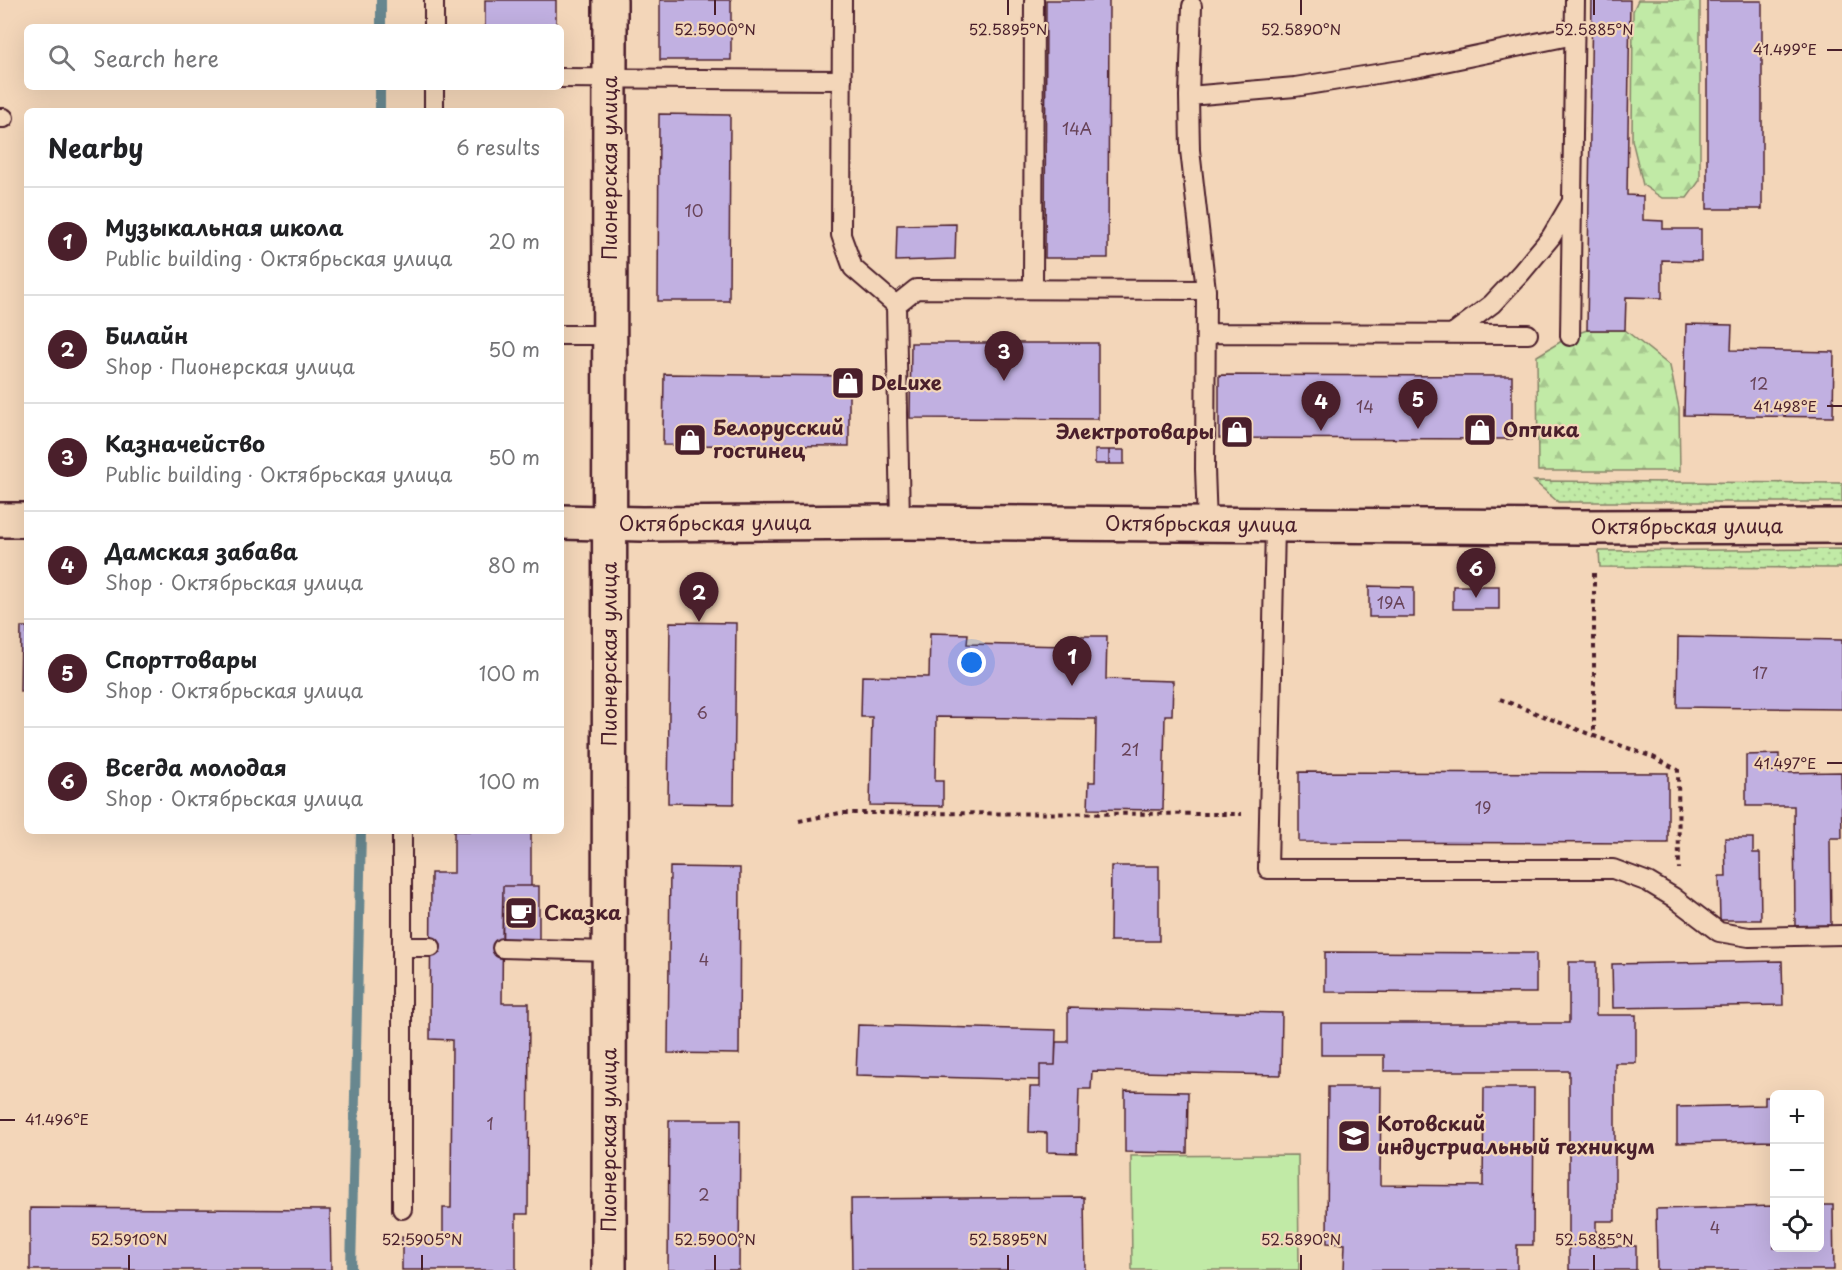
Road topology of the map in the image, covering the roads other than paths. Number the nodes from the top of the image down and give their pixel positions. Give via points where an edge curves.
1 (434, 0) edge
2 (610, 0) edge
3 (842, 0) edge
4 (1034, 0) edge
5 (1575, 0) edge
6 (1192, 6) dead end
7 (434, 24) edge
8 (1574, 35) junction
9 (564, 78) edge
10 (610, 79) junction
11 (842, 80) junction
12 (434, 90) edge
13 (1189, 96) junction
14 (434, 108) edge
15 (1572, 201) junction
16 (1033, 289) junction
17 (1206, 290) junction
18 (896, 305) junction
19 (1206, 333) junction
20 (1452, 334) junction
21 (1528, 334) dead end
22 (564, 335) edge
23 (610, 335) junction
24 (1570, 336) dead end
25 (0, 520) edge
26 (24, 520) edge
27 (564, 522) edge
28 (610, 522) junction
29 (900, 522) junction
30 (1207, 524) junction
31 (1275, 525) junction
32 (1842, 526) edge
33 (402, 834) edge
34 (1842, 935) edge
35 (402, 947) junction
36 (431, 947) dead end
37 (502, 948) dead end
38 (609, 951) junction
39 (402, 1209) dead end
40 (609, 1270) edge

1 - 7 lane
2 - 10 street, Пионерская улица
3 - 11 lane
4 - 16 lane
5 - 8 lane
6 - 13 lane
8 - 13 lane via 1352,78
8 - 15 lane
9 - 10 lane
10 - 11 lane
10 - 23 street, Пионерская улица
11 - 18 lane via 841,236 853,268
12 - 14 lane
13 - 17 lane via 1190,150
15 - 20 lane via 1551,237 1521,273 1492,304
15 - 24 lane
16 - 17 lane
16 - 18 lane via 916,289
17 - 19 lane
18 - 29 lane
19 - 20 lane
19 - 30 lane
20 - 21 lane
22 - 23 lane
23 - 28 street, Пионерская улица
25 - 26 street
27 - 28 street, Октябрьская улица
28 - 29 street, Октябрьская улица
28 - 38 street, Пионерская улица
29 - 30 street, Октябрьская улица
30 - 31 street, Октябрьская улица
31 - 32 street, Октябрьская улица
31 - 34 lane via 1268,869 1613,869 1648,882 1719,932 1749,937
33 - 35 lane
35 - 36 lane
35 - 39 lane
37 - 38 lane
38 - 40 street, Пионерская улица

